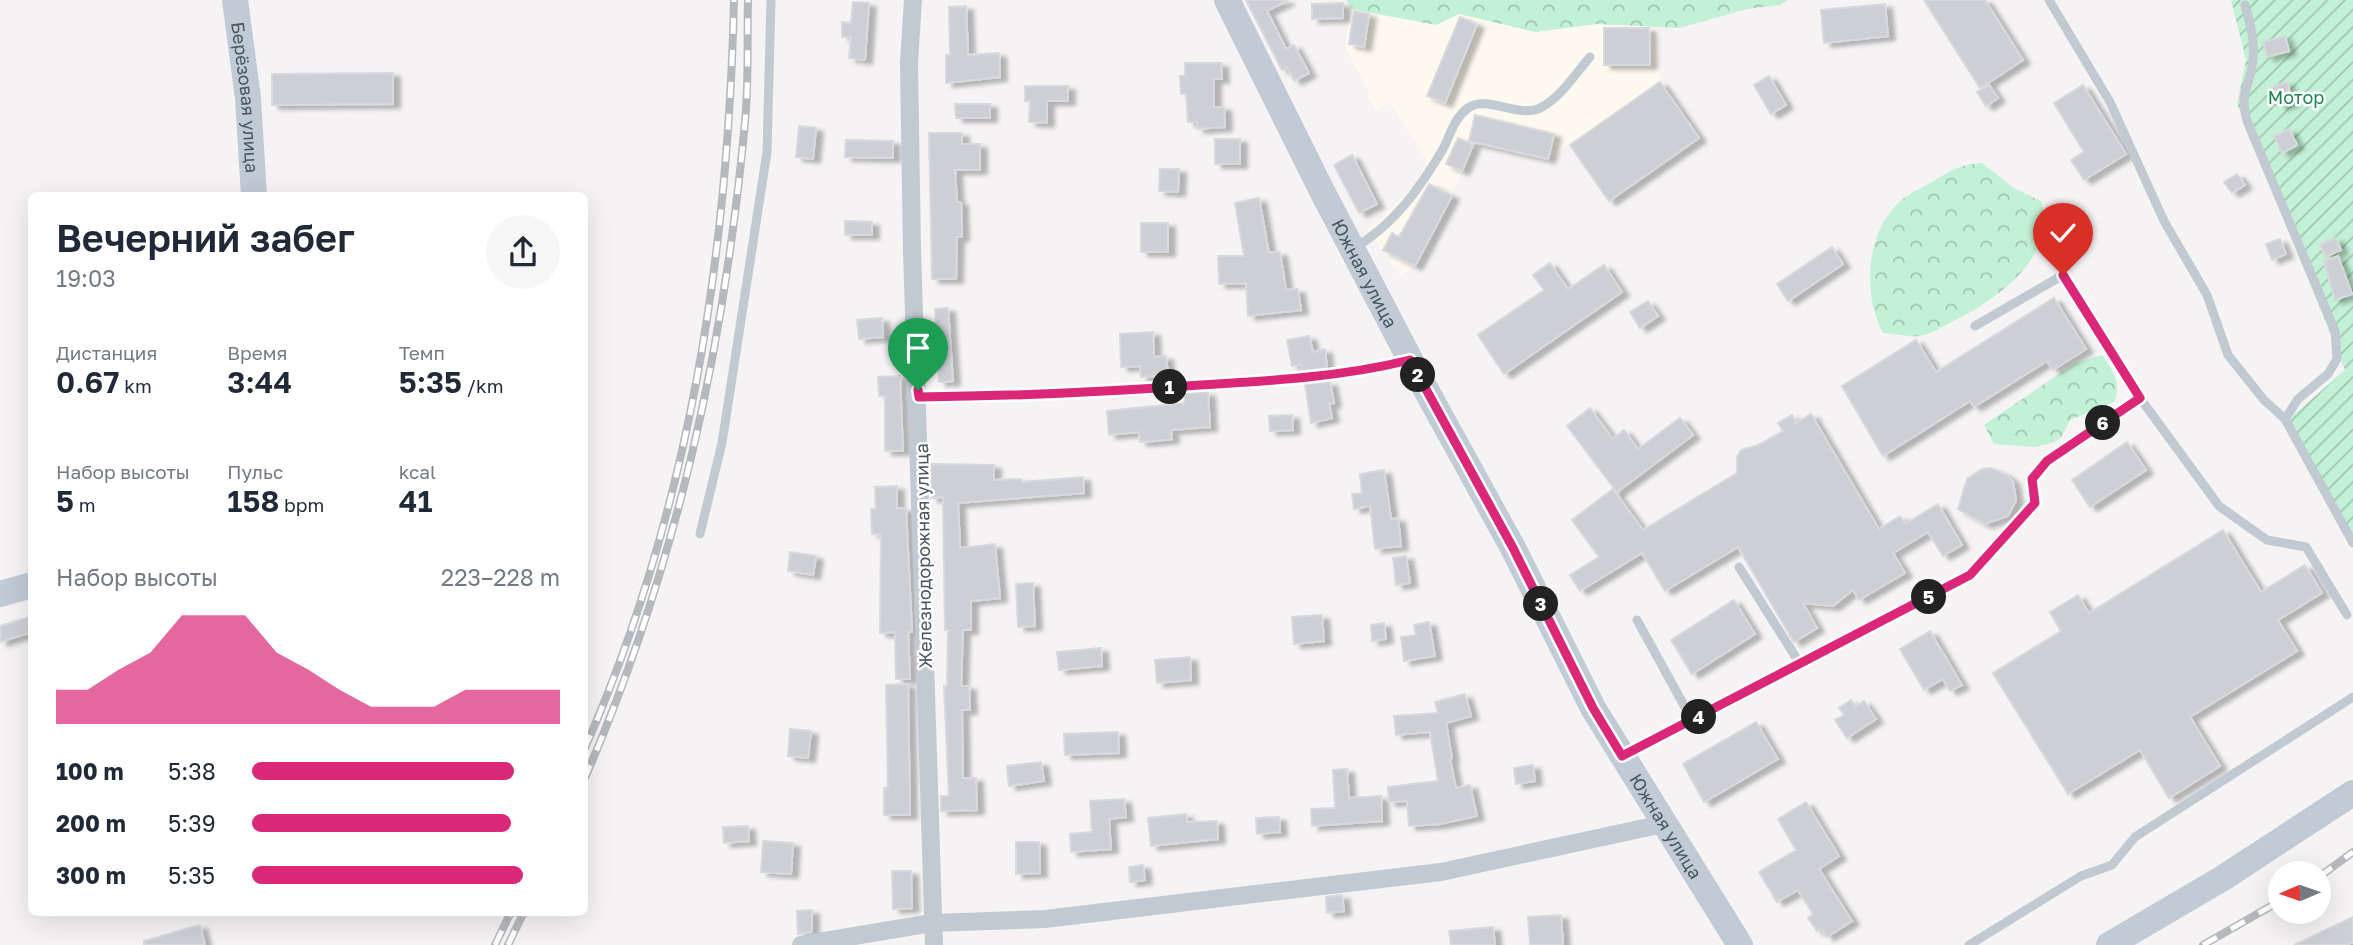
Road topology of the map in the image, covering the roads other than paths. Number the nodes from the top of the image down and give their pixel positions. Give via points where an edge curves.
1 (236, 0) edge
2 (772, 0) edge
3 (913, 0) edge
4 (1227, 0) edge
5 (2049, 0) edge
6 (2245, 5) dead end
7 (1590, 57) dead end
8 (254, 192) edge
9 (1353, 249) junction
10 (1975, 326) dead end
11 (1410, 360) junction
12 (919, 397) junction
13 (2140, 398) junction
14 (2285, 419) junction
15 (700, 534) dead end
16 (2353, 543) edge
17 (1739, 567) dead end
18 (28, 586) edge
19 (0, 594) edge
20 (2347, 615) dead end
21 (1637, 620) dead end
22 (1800, 664) junction
23 (2353, 697) edge
24 (1692, 720) junction
25 (1622, 756) junction
26 (2353, 793) edge
27 (1663, 824) junction
28 (932, 923) junction
29 (801, 945) edge
30 (934, 945) edge
31 (1740, 945) edge
32 (1969, 945) edge
33 (2109, 945) edge

1 - 8 street, Берёзовая улица
2 - 15 lane via 767,152 722,443
3 - 12 street, Железнодорожная улица via 911,224
4 - 9 street, Южная улица
5 - 14 lane via 2110,102 2164,221 2207,295 2228,355
6 - 14 lane via 2253,34 2252,66 2242,97 2247,121 2335,331 2337,359
7 - 9 lane via 1540,109 1521,112 1471,106 1457,118 1409,202 1375,236
9 - 11 street, Южная улица
10 - 13 lane via 2063,275
11 - 12 lane via 1366,371 1274,380 1051,396
11 - 25 street, Южная улица
12 - 28 street, Железнодорожная улица
13 - 20 lane via 2219,506 2267,540 2306,547
13 - 22 lane via 2047,461 2032,479 2035,503 1970,575
14 - 16 lane
17 - 22 lane
18 - 19 street
21 - 24 lane
22 - 24 lane
23 - 32 lane via 2135,837 2112,865 2081,876
24 - 25 lane
25 - 27 street, Южная улица
26 - 33 street
27 - 28 street via 1441,872 1045,919
27 - 31 street, Южная улица
28 - 29 street
28 - 30 street, Железнодорожная улица

